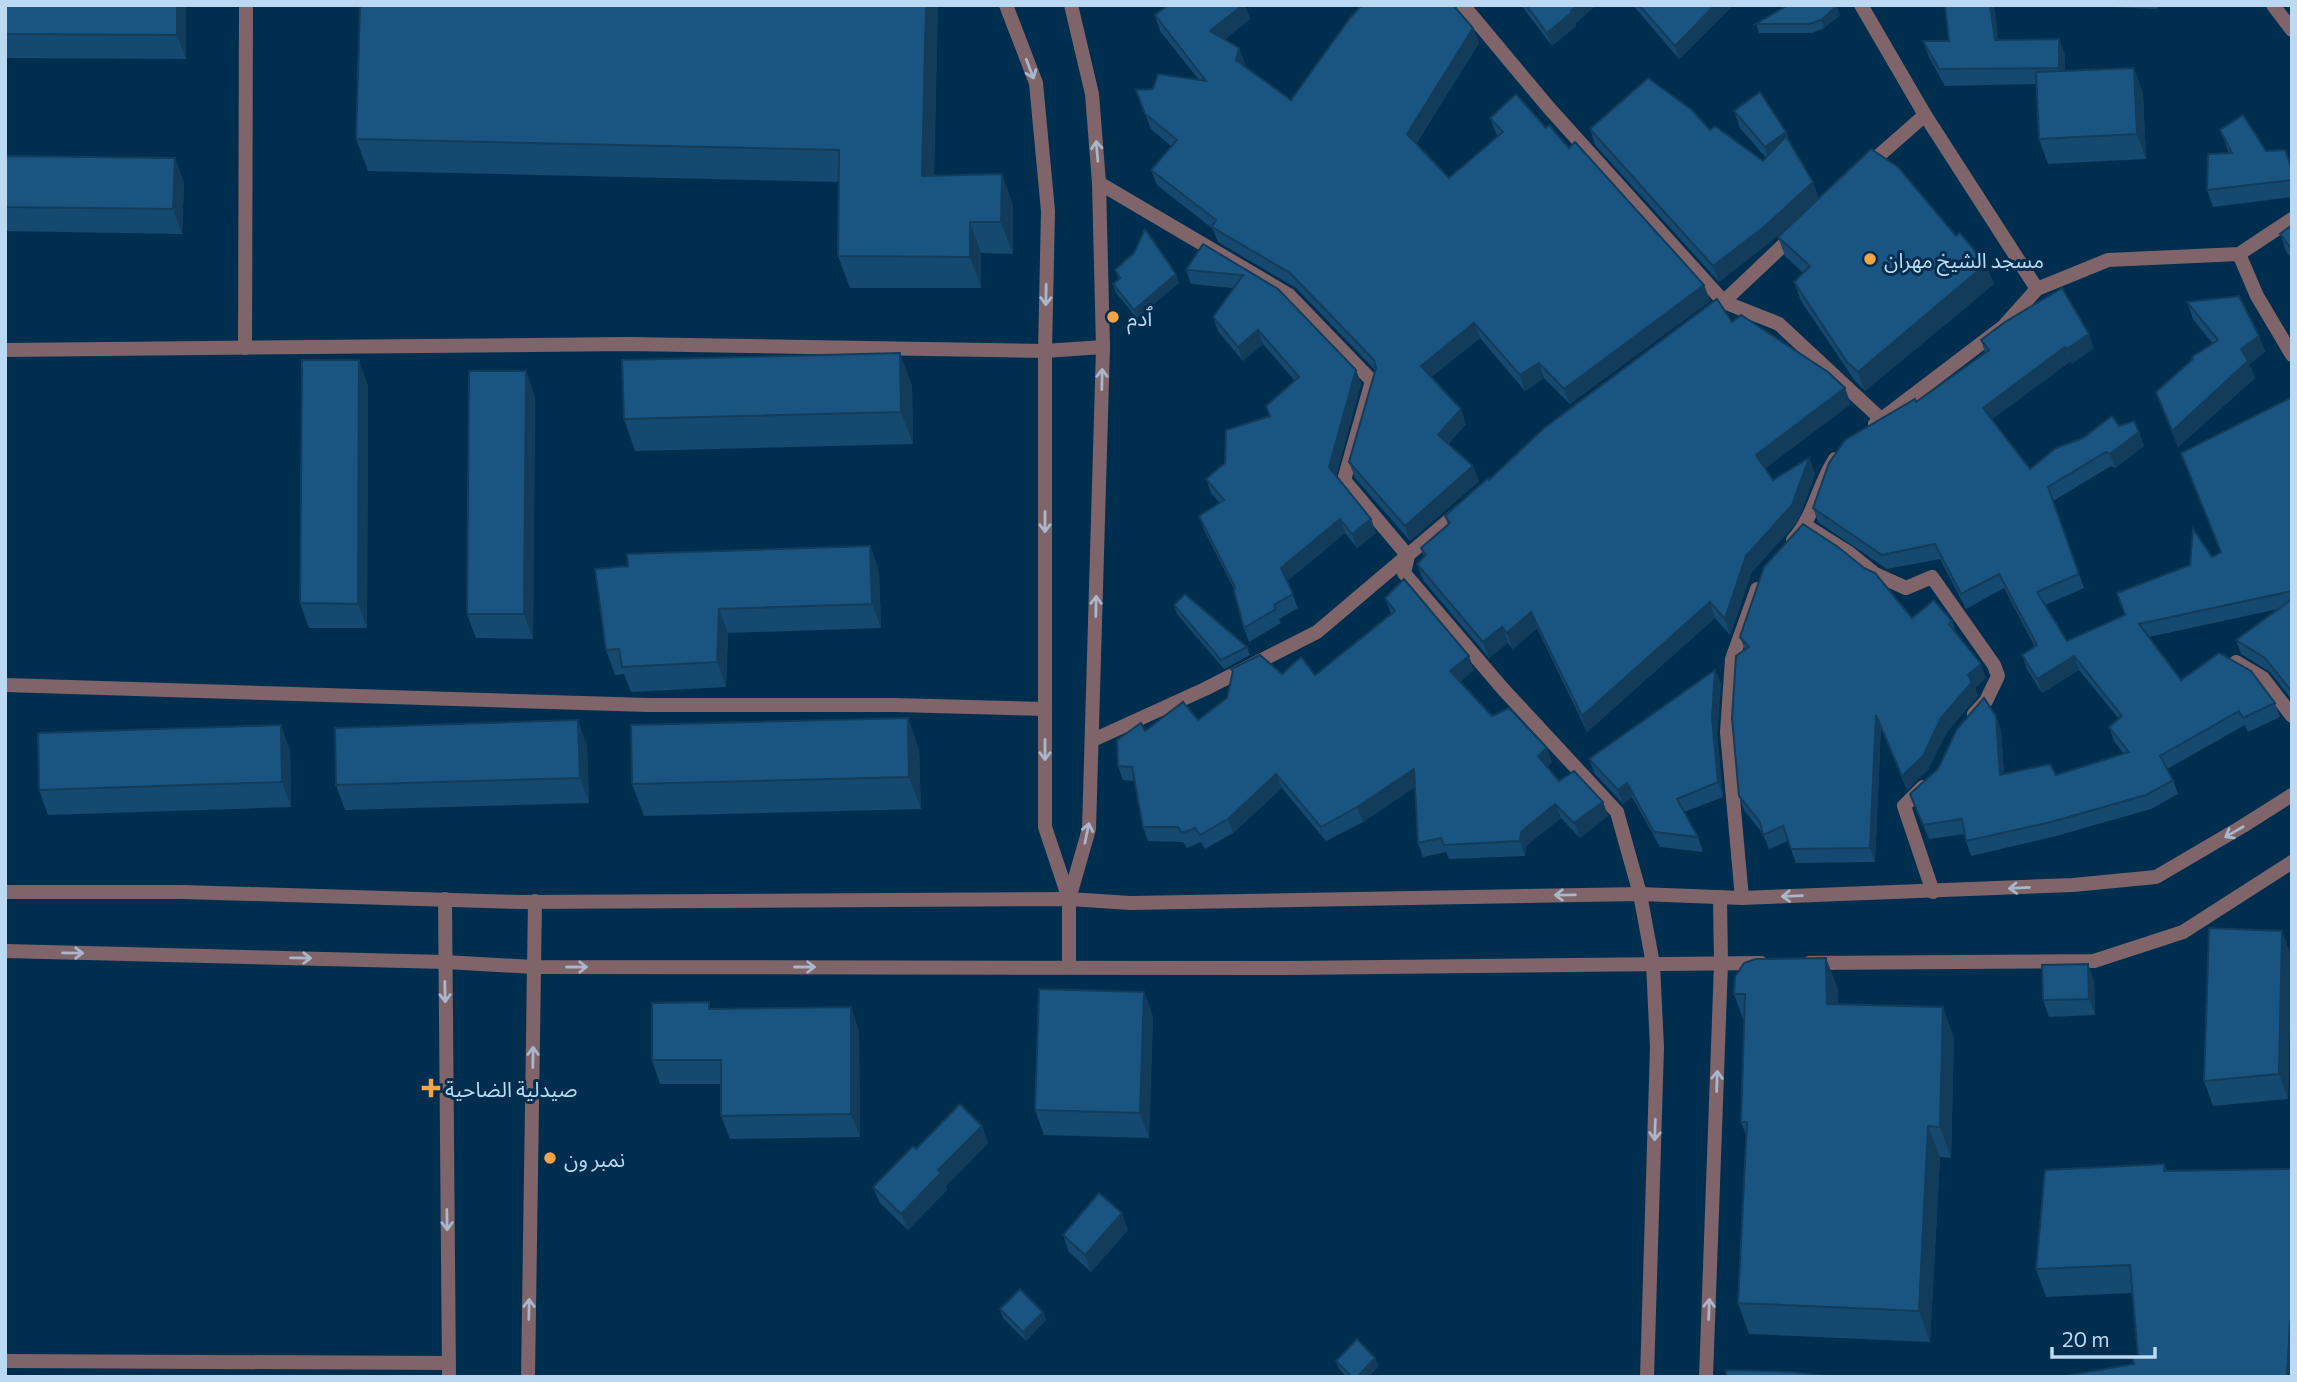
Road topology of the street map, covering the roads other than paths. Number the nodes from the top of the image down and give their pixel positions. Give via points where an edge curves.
1 (246, 5) edge
2 (1006, 5) edge
3 (1071, 5) edge
4 (1463, 5) edge
5 (1861, 5) edge
6 (2273, 5) edge
7 (2292, 30) edge
8 (1925, 115) junction
9 (1853, 178) edge
10 (1100, 183) junction
11 (2292, 219) edge
12 (1803, 226) edge
13 (2239, 254) junction
14 (2036, 289) junction
15 (1724, 302) junction
16 (1699, 321) edge
17 (1103, 347) junction
18 (245, 348) junction
19 (5, 350) edge
20 (1045, 351) junction
21 (2292, 355) edge
22 (1882, 420) junction
23 (1859, 433) edge
24 (1841, 451) edge
25 (1471, 501) edge
26 (1806, 526) junction
27 (1408, 556) junction
28 (1779, 556) edge
29 (1761, 576) edge
30 (2221, 654) edge
31 (5, 685) edge
32 (1045, 709) junction
33 (2292, 716) edge
34 (1962, 729) edge
35 (1093, 740) junction
36 (1936, 776) edge
37 (2292, 795) edge
38 (2292, 862) edge
39 (5, 892) edge
40 (1933, 892) junction
41 (1640, 894) junction
42 (1720, 897) junction
43 (1742, 898) junction
44 (445, 899) junction
45 (1069, 899) junction
46 (535, 901) junction
47 (5, 951) edge
48 (445, 962) junction
49 (1653, 964) junction
50 (1721, 964) junction
51 (534, 967) junction
52 (1069, 967) junction
53 (5, 1361) edge
54 (449, 1370) edge
55 (528, 1377) edge
56 (1647, 1377) edge
57 (1706, 1377) edge

1 - 18 street
2 -> 20 street via 1036,83 1048,211
10 -> 3 street via 1092,94
4 - 15 street
5 - 8 street
6 - 7 street
8 - 9 street
8 - 14 street
10 - 17 street
10 - 27 street via 1289,295 1372,381 1344,480
11 - 13 street
12 - 15 street
13 - 14 street via 2108,260
13 - 21 street via 2257,296
14 - 22 street via 2004,326
15 - 16 street
15 - 22 street via 1779,324
17 - 20 street
35 -> 17 street
18 - 19 street
18 - 20 street via 628,344
20 -> 32 street
22 - 23 street
24 - 26 street via 1826,472
25 - 27 street
26 - 28 street
26 - 34 street via 1875,573 1906,588 1931,577 1998,676 1986,701
27 - 35 street via 1317,632
27 - 41 street via 1404,573 1617,812
29 - 43 street via 1732,659 1728,720
30 - 33 street via 2263,678
31 - 32 street via 648,705
32 -> 45 street via 1045,827
45 -> 35 street via 1089,829
36 - 40 street via 1904,806
37 -> 40 street via 2156,877
38 - 50 street via 2183,932 2094,961
39 - 44 street
40 -> 43 street
41 - 42 street
41 -> 45 street via 1130,903
41 - 49 street
42 - 43 street
42 - 50 street
44 - 46 street
44 - 48 street
45 - 46 street
45 - 52 street
46 - 51 street
47 -> 48 street
48 - 51 street
48 -> 54 street
49 - 50 street
49 - 52 street
49 -> 56 street via 1657,1047
57 -> 50 street
51 -> 52 street
55 -> 51 street
53 - 54 street

